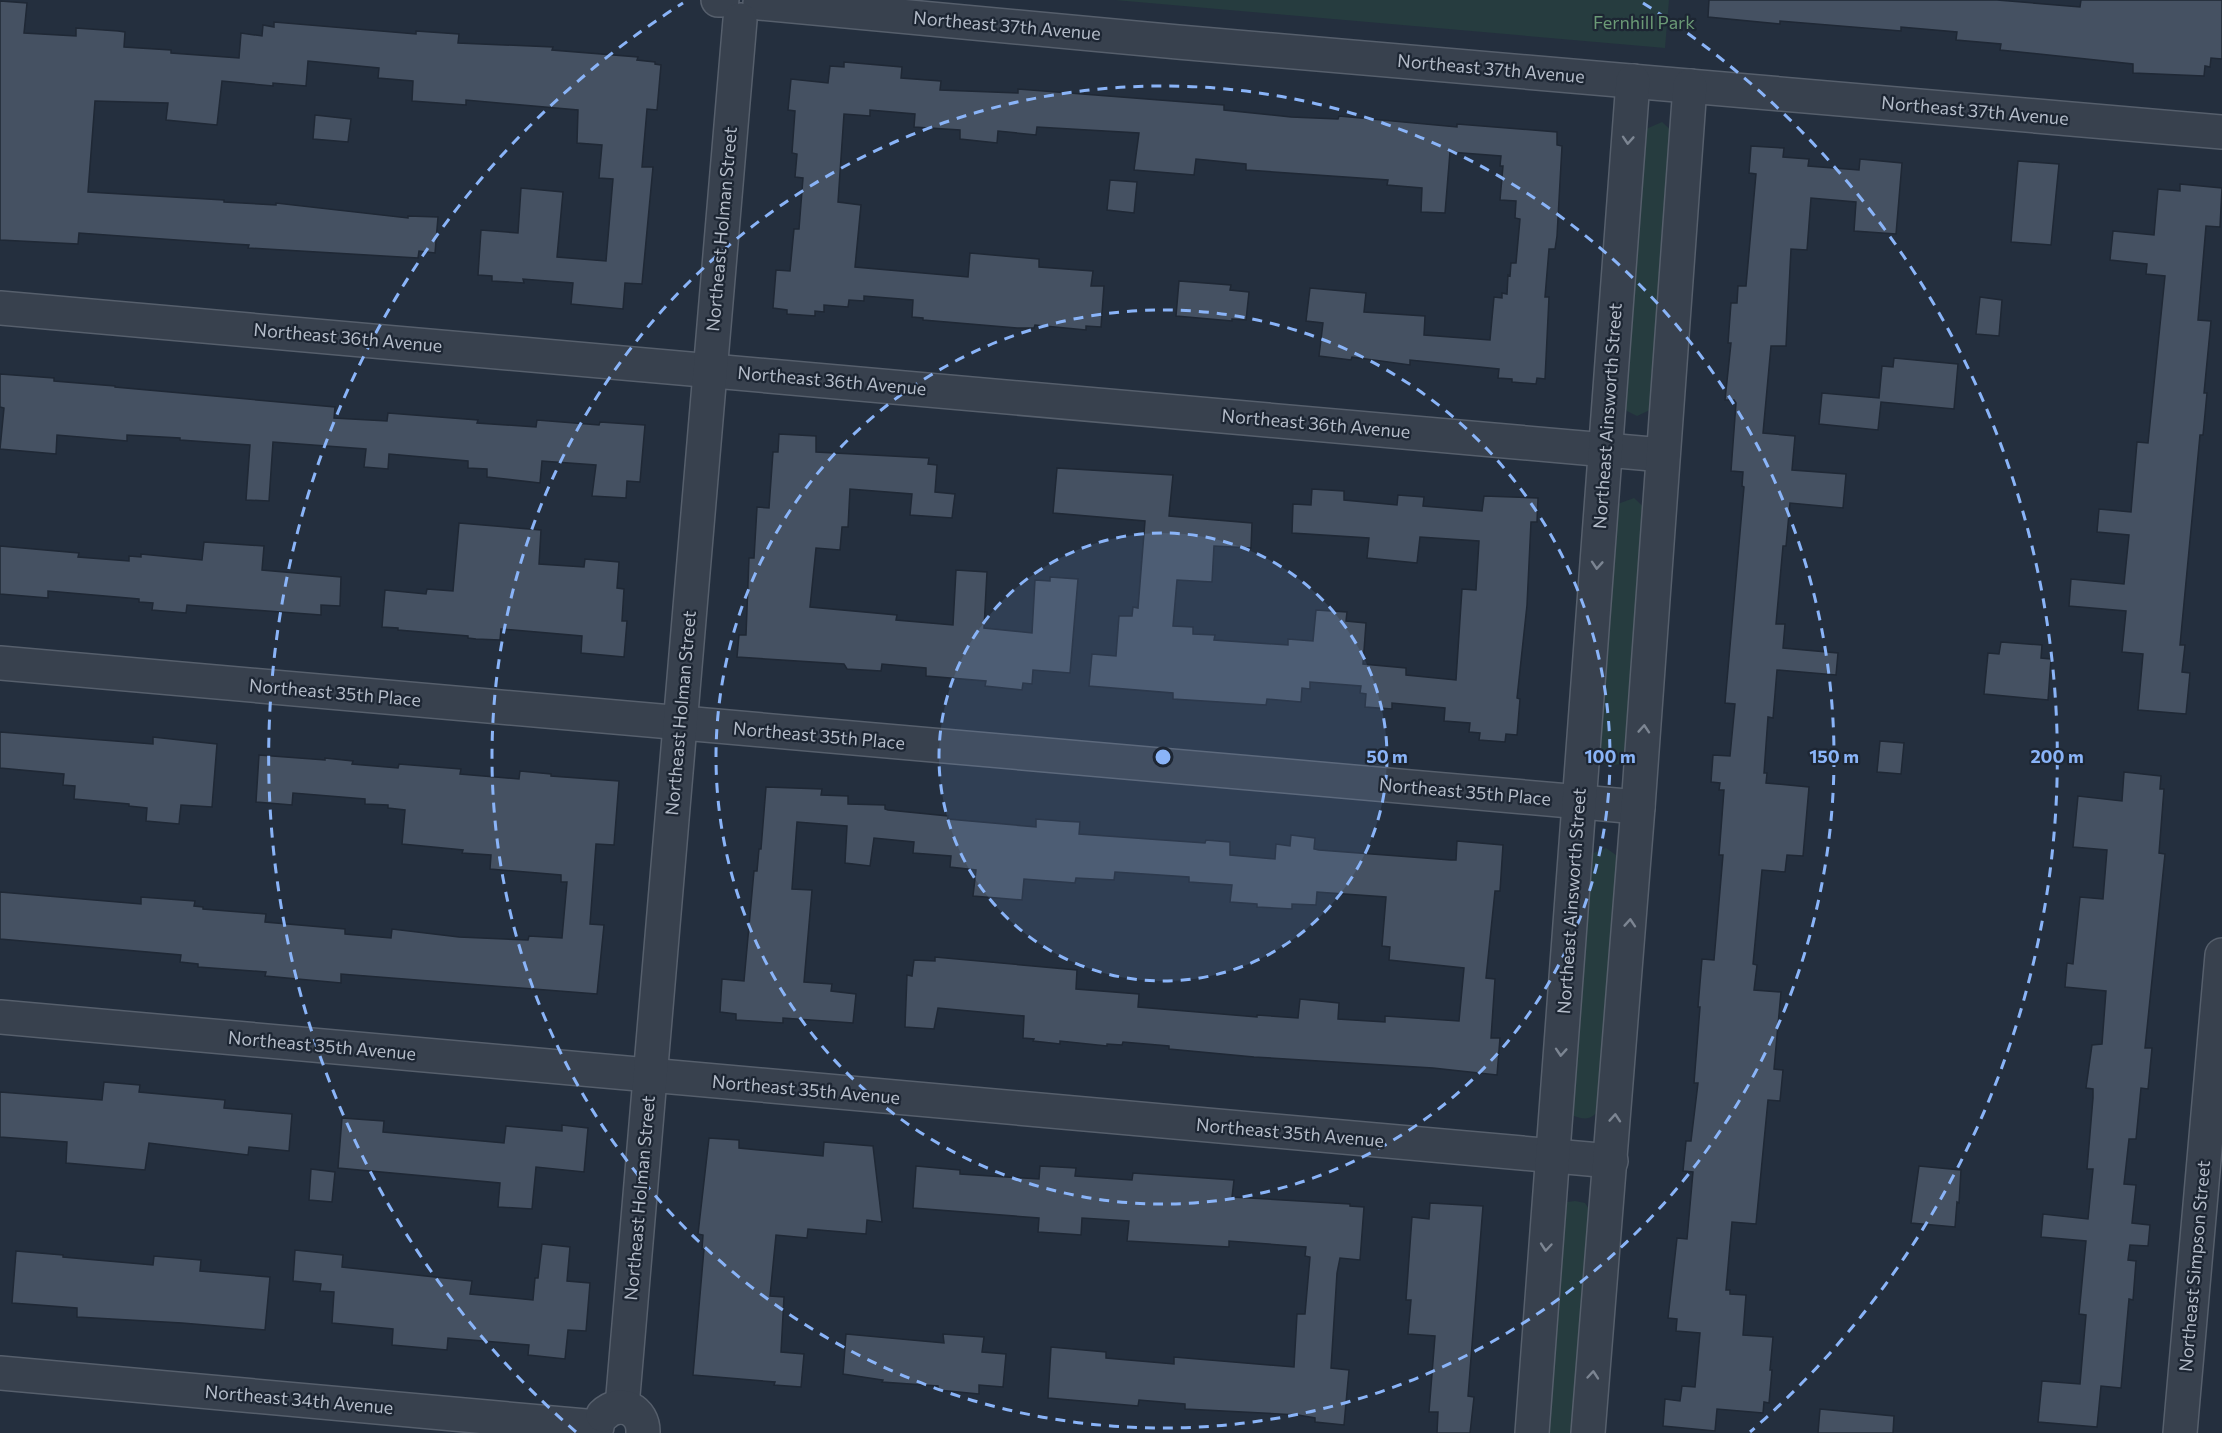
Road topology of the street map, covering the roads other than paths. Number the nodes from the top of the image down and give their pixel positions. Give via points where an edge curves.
1 (737, 4) edge
2 (1633, 81) junction
3 (1689, 86) junction
4 (2222, 132) edge
5 (0, 308) edge
6 (710, 370) junction
7 (1605, 450) junction
8 (1663, 455) junction
9 (0, 663) edge
10 (680, 724) junction
11 (1580, 802) junction
12 (1638, 807) junction
13 (2222, 955) edge
14 (0, 1017) edge
15 (650, 1076) junction
16 (1554, 1156) junction
17 (1611, 1161) junction
18 (2211, 1216) edge
19 (0, 1373) edge
20 (622, 1407) junction
21 (597, 1430) edge
22 (650, 1432) edge
23 (1532, 1433) edge
24 (1588, 1433) edge
25 (2180, 1433) edge

1 - 2 street, Northeast 37th Avenue
1 - 6 street, Northeast Holman Street
2 - 3 street, Northeast 37th Avenue
2 -> 7 street, Northeast Ainsworth Street
3 - 4 street, Northeast 37th Avenue
3 - 8 street
5 - 6 street, Northeast 36th Avenue
6 - 7 street, Northeast 36th Avenue
6 - 10 street, Northeast Holman Street
7 - 8 street, Northeast 36th Avenue
7 -> 11 street, Northeast Ainsworth Street
12 -> 8 street
9 - 10 street, Northeast 35th Place
10 - 11 street, Northeast 35th Place
10 - 15 street, Northeast Holman Street
11 - 12 street, Northeast 35th Place
11 -> 16 street, Northeast Ainsworth Street
17 -> 12 street
13 - 18 street, Northeast Simpson Street
14 - 15 street, Northeast 35th Avenue
15 - 16 street, Northeast 35th Avenue
15 - 20 street, Northeast Holman Street
16 - 17 street, Northeast 35th Avenue
16 -> 23 street, Northeast Ainsworth Street
24 -> 17 street
18 - 25 street, Northeast Simpson Street
19 - 21 street, Northeast 34th Avenue
20 - 21 street via 608,1410
20 - 22 street via 638,1413

